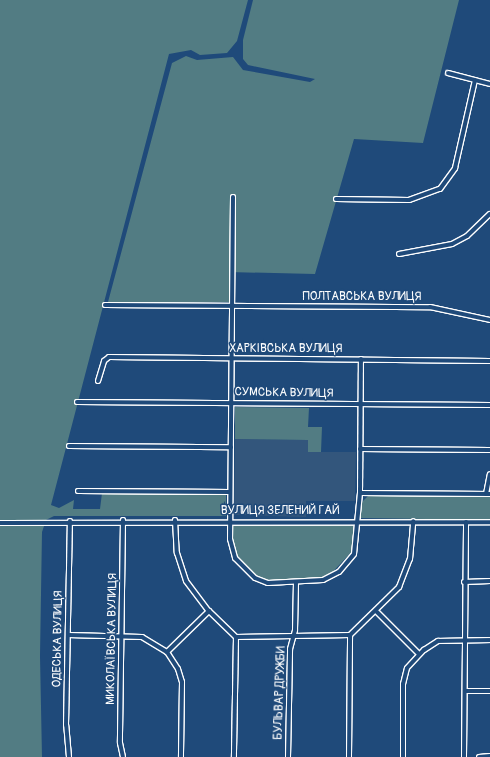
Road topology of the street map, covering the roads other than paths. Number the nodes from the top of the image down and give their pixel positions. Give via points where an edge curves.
1 (448, 73) dead end
2 (475, 80) junction
3 (490, 84) edge
4 (233, 197) dead end
5 (336, 199) dead end
6 (490, 214) edge
7 (399, 254) dead end
8 (232, 304) junction
9 (105, 305) dead end
10 (490, 320) edge
11 (232, 359) junction
12 (361, 360) junction
13 (490, 361) edge
14 (98, 381) dead end
15 (77, 402) dead end
16 (232, 402) junction
17 (361, 404) junction
18 (490, 405) edge
19 (69, 446) dead end
20 (231, 447) junction
21 (360, 449) junction
22 (490, 450) edge
23 (490, 474) edge
24 (78, 491) dead end
25 (230, 492) junction
26 (360, 493) junction
27 (488, 494) edge
28 (123, 520) junction
29 (175, 520) junction
30 (70, 521) junction
31 (230, 521) junction
32 (413, 521) junction
33 (358, 522) junction
34 (466, 522) junction
35 (490, 522) edge
36 (0, 523) edge
37 (464, 582) junction
38 (490, 582) edge
39 (296, 583) junction
40 (209, 611) junction
41 (377, 612) junction
42 (68, 635) junction
43 (350, 635) junction
44 (122, 636) junction
45 (236, 637) junction
46 (293, 637) junction
47 (465, 640) junction
48 (490, 640) edge
49 (166, 652) junction
50 (419, 654) junction
51 (465, 691) junction
52 (490, 691) edge
53 (490, 756) edge
54 (69, 757) edge
55 (123, 757) edge
56 (181, 757) edge
57 (234, 757) edge
58 (288, 757) edge
59 (349, 757) edge
60 (403, 757) edge
61 (464, 757) edge
62 (479, 757) edge

1 - 2 street
2 - 3 street
2 - 5 street via 455,168 440,190 410,200
4 - 8 street
6 - 7 street via 467,236 452,244
8 - 9 street, ПОЛТАВСЬКА ВУЛИЦЯ
8 - 10 street, ПОЛТАВСЬКА ВУЛИЦЯ via 430,307
8 - 11 street
11 - 12 street, ХАРКІВСЬКА ВУЛИЦЯ
11 - 14 street, ХАРКІВСЬКА ВУЛИЦЯ via 110,357 104,361
11 - 16 street
12 - 13 street, ХАРКІВСЬКА ВУЛИЦЯ
12 - 17 street
15 - 16 street, СУМСЬКА ВУЛИЦЯ
16 - 17 street, СУМСЬКА ВУЛИЦЯ
16 - 20 street
17 - 18 street, СУМСЬКА ВУЛИЦЯ
17 - 21 street
19 - 20 street
20 - 25 street
21 - 22 street
21 - 26 street
23 - 27 street
24 - 25 street
25 - 31 street
26 - 27 street
26 - 33 street
28 - 29 street, ВУЛИЦЯ ЗЕЛЕНИЙ ГАЙ
28 - 30 street, ВУЛИЦЯ ЗЕЛЕНИЙ ГАЙ
28 - 44 street, МИКОЛАЇВСЬКА ВУЛИЦЯ
29 - 31 street, ВУЛИЦЯ ЗЕЛЕНИЙ ГАЙ
29 - 40 street via 182,572
30 - 36 street, ВУЛИЦЯ ЗЕЛЕНИЙ ГАЙ
30 - 42 street, ОДЕСЬКА ВУЛИЦЯ
31 - 33 street, ВУЛИЦЯ ЗЕЛЕНИЙ ГАЙ
31 - 39 street via 232,552 250,574 268,583
32 - 33 street, ВУЛИЦЯ ЗЕЛЕНИЙ ГАЙ
32 - 34 street, ВУЛИЦЯ ЗЕЛЕНИЙ ГАЙ
32 - 41 street via 407,569 399,587
33 - 39 street via 354,554 339,572 323,580
34 - 35 street, ВУЛИЦЯ ЗЕЛЕНИЙ ГАЙ
34 - 37 street
37 - 38 street
37 - 47 street
39 - 46 street, БУЛЬВАР ДРУЖБИ
40 - 45 street
40 - 49 street
41 - 43 street
41 - 50 street
42 - 44 street
42 - 54 street, ОДЕСЬКА ВУЛИЦЯ via 66,736
43 - 46 street
43 - 59 street
44 - 49 street via 148,639
44 - 55 street, МИКОЛАЇВСЬКА ВУЛИЦЯ via 120,744
45 - 46 street
45 - 57 street
46 - 58 street, БУЛЬВАР ДРУЖБИ via 290,649
47 - 48 street
47 - 50 street via 438,642
47 - 51 street
49 - 56 street via 178,669 182,682
50 - 60 street via 404,676
51 - 52 street
51 - 61 street
53 - 62 street

